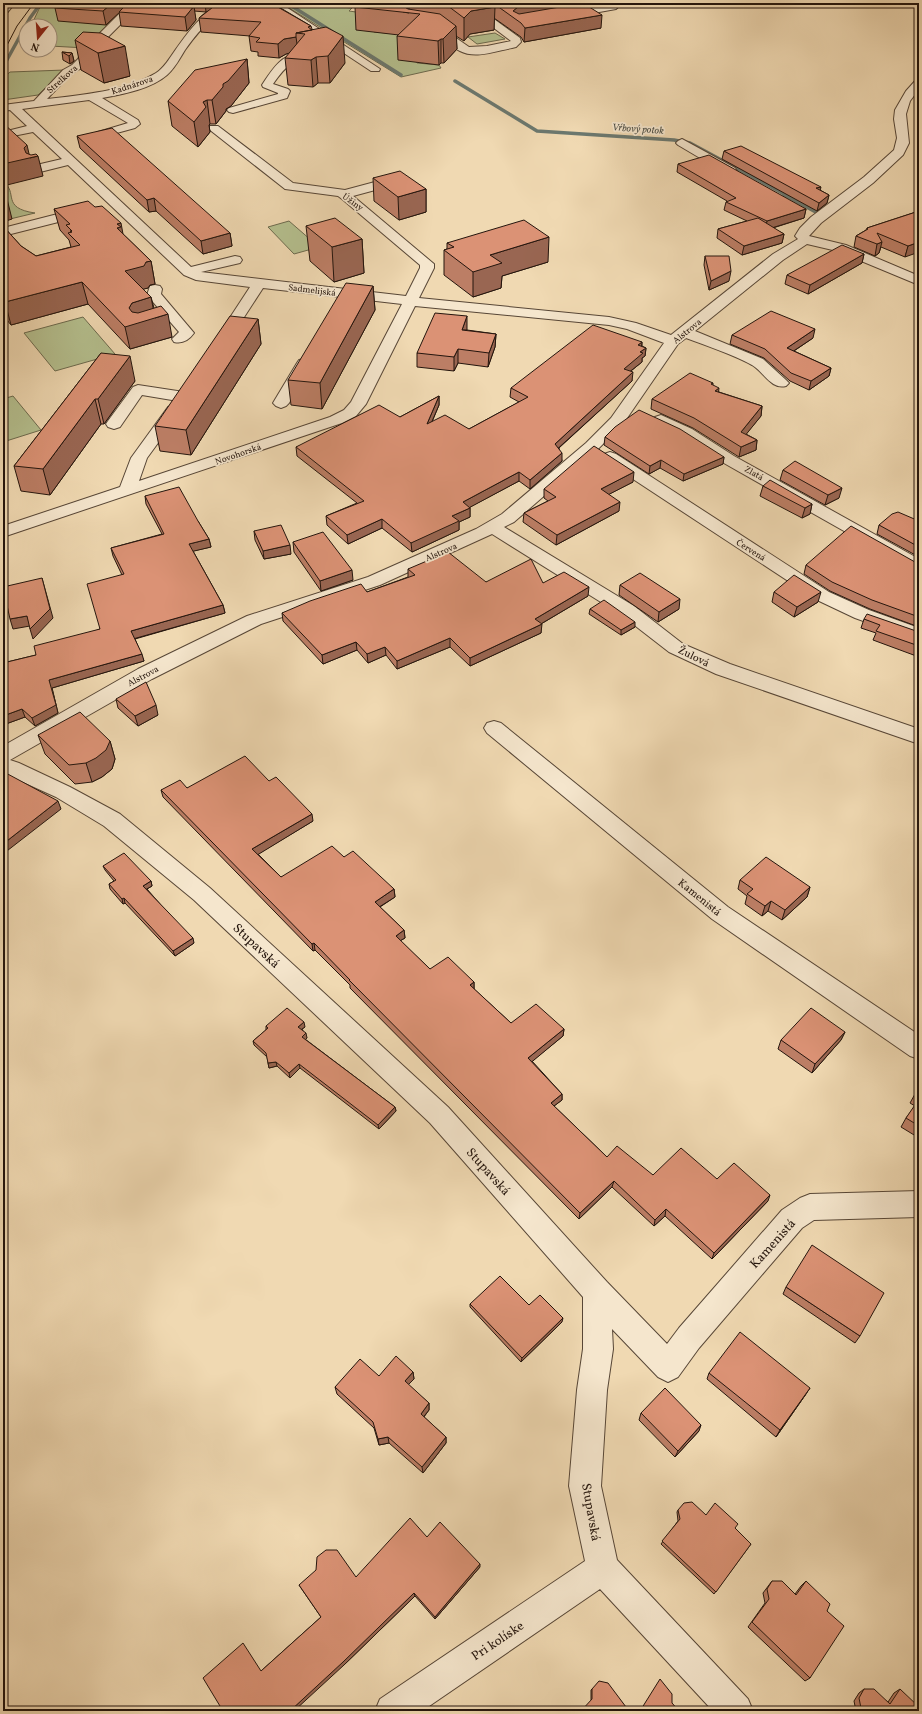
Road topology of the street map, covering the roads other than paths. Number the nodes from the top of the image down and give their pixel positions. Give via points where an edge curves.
1 (10, 3) edge
2 (128, 3) edge
3 (244, 3) edge
4 (466, 3) edge
5 (164, 4) edge
6 (613, 7) dead end
7 (273, 8) edge
8 (141, 10) junction
9 (3, 12) edge
10 (479, 12) junction
11 (465, 14) edge
12 (192, 15) edge
13 (207, 17) junction
14 (555, 17) edge
15 (422, 30) edge
16 (317, 32) junction
17 (304, 35) edge
18 (339, 46) junction
19 (441, 46) edge
20 (461, 46) junction
21 (298, 55) junction
22 (361, 60) junction
23 (311, 62) edge
24 (347, 63) dead end
25 (375, 69) dead end
26 (919, 83) edge
27 (271, 86) junction
28 (259, 89) dead end
29 (90, 96) junction
30 (37, 104) junction
31 (8, 107) edge
32 (233, 110) edge
33 (34, 128) junction
34 (214, 128) edge
35 (102, 134) edge
36 (3, 135) edge
37 (682, 143) dead end
38 (71, 161) junction
39 (36, 169) edge
40 (743, 177) edge
41 (401, 179) edge
42 (346, 196) junction
43 (115, 203) junction
44 (804, 212) edge
45 (818, 219) junction
46 (3, 232) edge
47 (805, 240) junction
48 (235, 260) dead end
49 (912, 265) dead end
50 (189, 272) junction
51 (898, 272) junction
52 (919, 281) edge
53 (259, 284) junction
54 (155, 289) dead end
55 (410, 301) junction
56 (685, 332) junction
57 (179, 339) dead end
58 (673, 341) junction
59 (310, 350) edge
60 (215, 351) edge
61 (781, 383) dead end
62 (193, 384) edge
63 (184, 397) junction
64 (281, 403) dead end
65 (638, 410) junction
66 (114, 424) dead end
67 (592, 446) junction
68 (127, 491) junction
69 (492, 527) junction
70 (3, 532) edge
71 (919, 566) edge
72 (919, 635) edge
73 (494, 728) dead end
74 (919, 737) edge
75 (3, 755) edge
76 (3, 766) edge
77 (919, 1048) edge
78 (919, 1204) edge
79 (597, 1292) junction
80 (603, 1568) junction
81 (392, 1711) edge
82 (736, 1711) edge

1 - 9 street
2 - 8 street
3 - 13 street, Kadnárova
4 - 10 street
5 - 8 street, Strelkova
6 - 14 street
7 - 16 street via 285,11
8 - 30 street, Strelkova via 126,13 116,22 87,52 83,60 67,72
10 - 11 street
10 - 20 street via 516,42 512,45 478,50 468,50
12 - 13 street
13 - 29 street, Kadnárova via 199,23 161,75 133,87
15 - 20 street via 444,33
16 - 17 street
16 - 18 street
18 - 21 street
18 - 22 street
19 - 20 street
21 - 23 street
21 - 27 street via 285,60 266,85
22 - 24 street
22 - 25 street
26 - 45 street via 905,102 900,115 904,140 898,154
27 - 28 street
27 - 32 street via 282,89 285,94 273,100
29 - 30 street, Kadnárova
29 - 35 street via 134,122 131,126
30 - 31 street, Kadnárova
31 - 33 street, Sadmelijská
33 - 36 street
33 - 38 street, Sadmelijská
34 - 42 street, Úžiny via 289,186 341,193
37 - 40 street
38 - 39 street
38 - 43 street, Sadmelijská
41 - 42 street
42 - 55 street, Úžiny via 427,264
43 - 46 street
43 - 50 street, Sadmelijská
44 - 45 street
45 - 47 street via 804,231 802,236
47 - 51 street via 841,248
47 - 56 street, Alstrova via 778,257
48 - 50 street
49 - 51 street
50 - 53 street, Sadmelijská via 201,277
51 - 52 street
53 - 55 street, Sadmelijská via 339,299
53 - 60 street
54 - 57 street via 154,295 169,322 187,333
55 - 58 street, Sadmelijská via 609,322 631,326
55 - 68 street, Novohorská via 358,404 348,415
56 - 58 street, Alstrova
56 - 61 street via 758,362
58 - 65 street, Alstrova
59 - 64 street
62 - 63 street
63 - 66 street via 141,387
63 - 68 street via 139,458
65 - 67 street, Alstrova via 616,422
65 - 71 street, Zlatá via 686,432 728,459
67 - 69 street, Alstrova via 508,518
67 - 72 street, Červená via 823,596
68 - 70 street, Novohorská
69 - 74 street, Žulová via 627,610 676,648 723,670
69 - 75 street, Alstrova via 458,545 374,581 254,620 145,674
73 - 77 street, Kamenistá via 720,913
76 - 79 street, Stupavská via 63,792 112,820 202,894 439,1115
78 - 79 street, Kamenistá via 810,1207 792,1219 689,1338 668,1367
79 - 80 street, Stupavská via 598,1349 592,1390 585,1486
80 - 81 street, Pri kolíske
80 - 82 street

